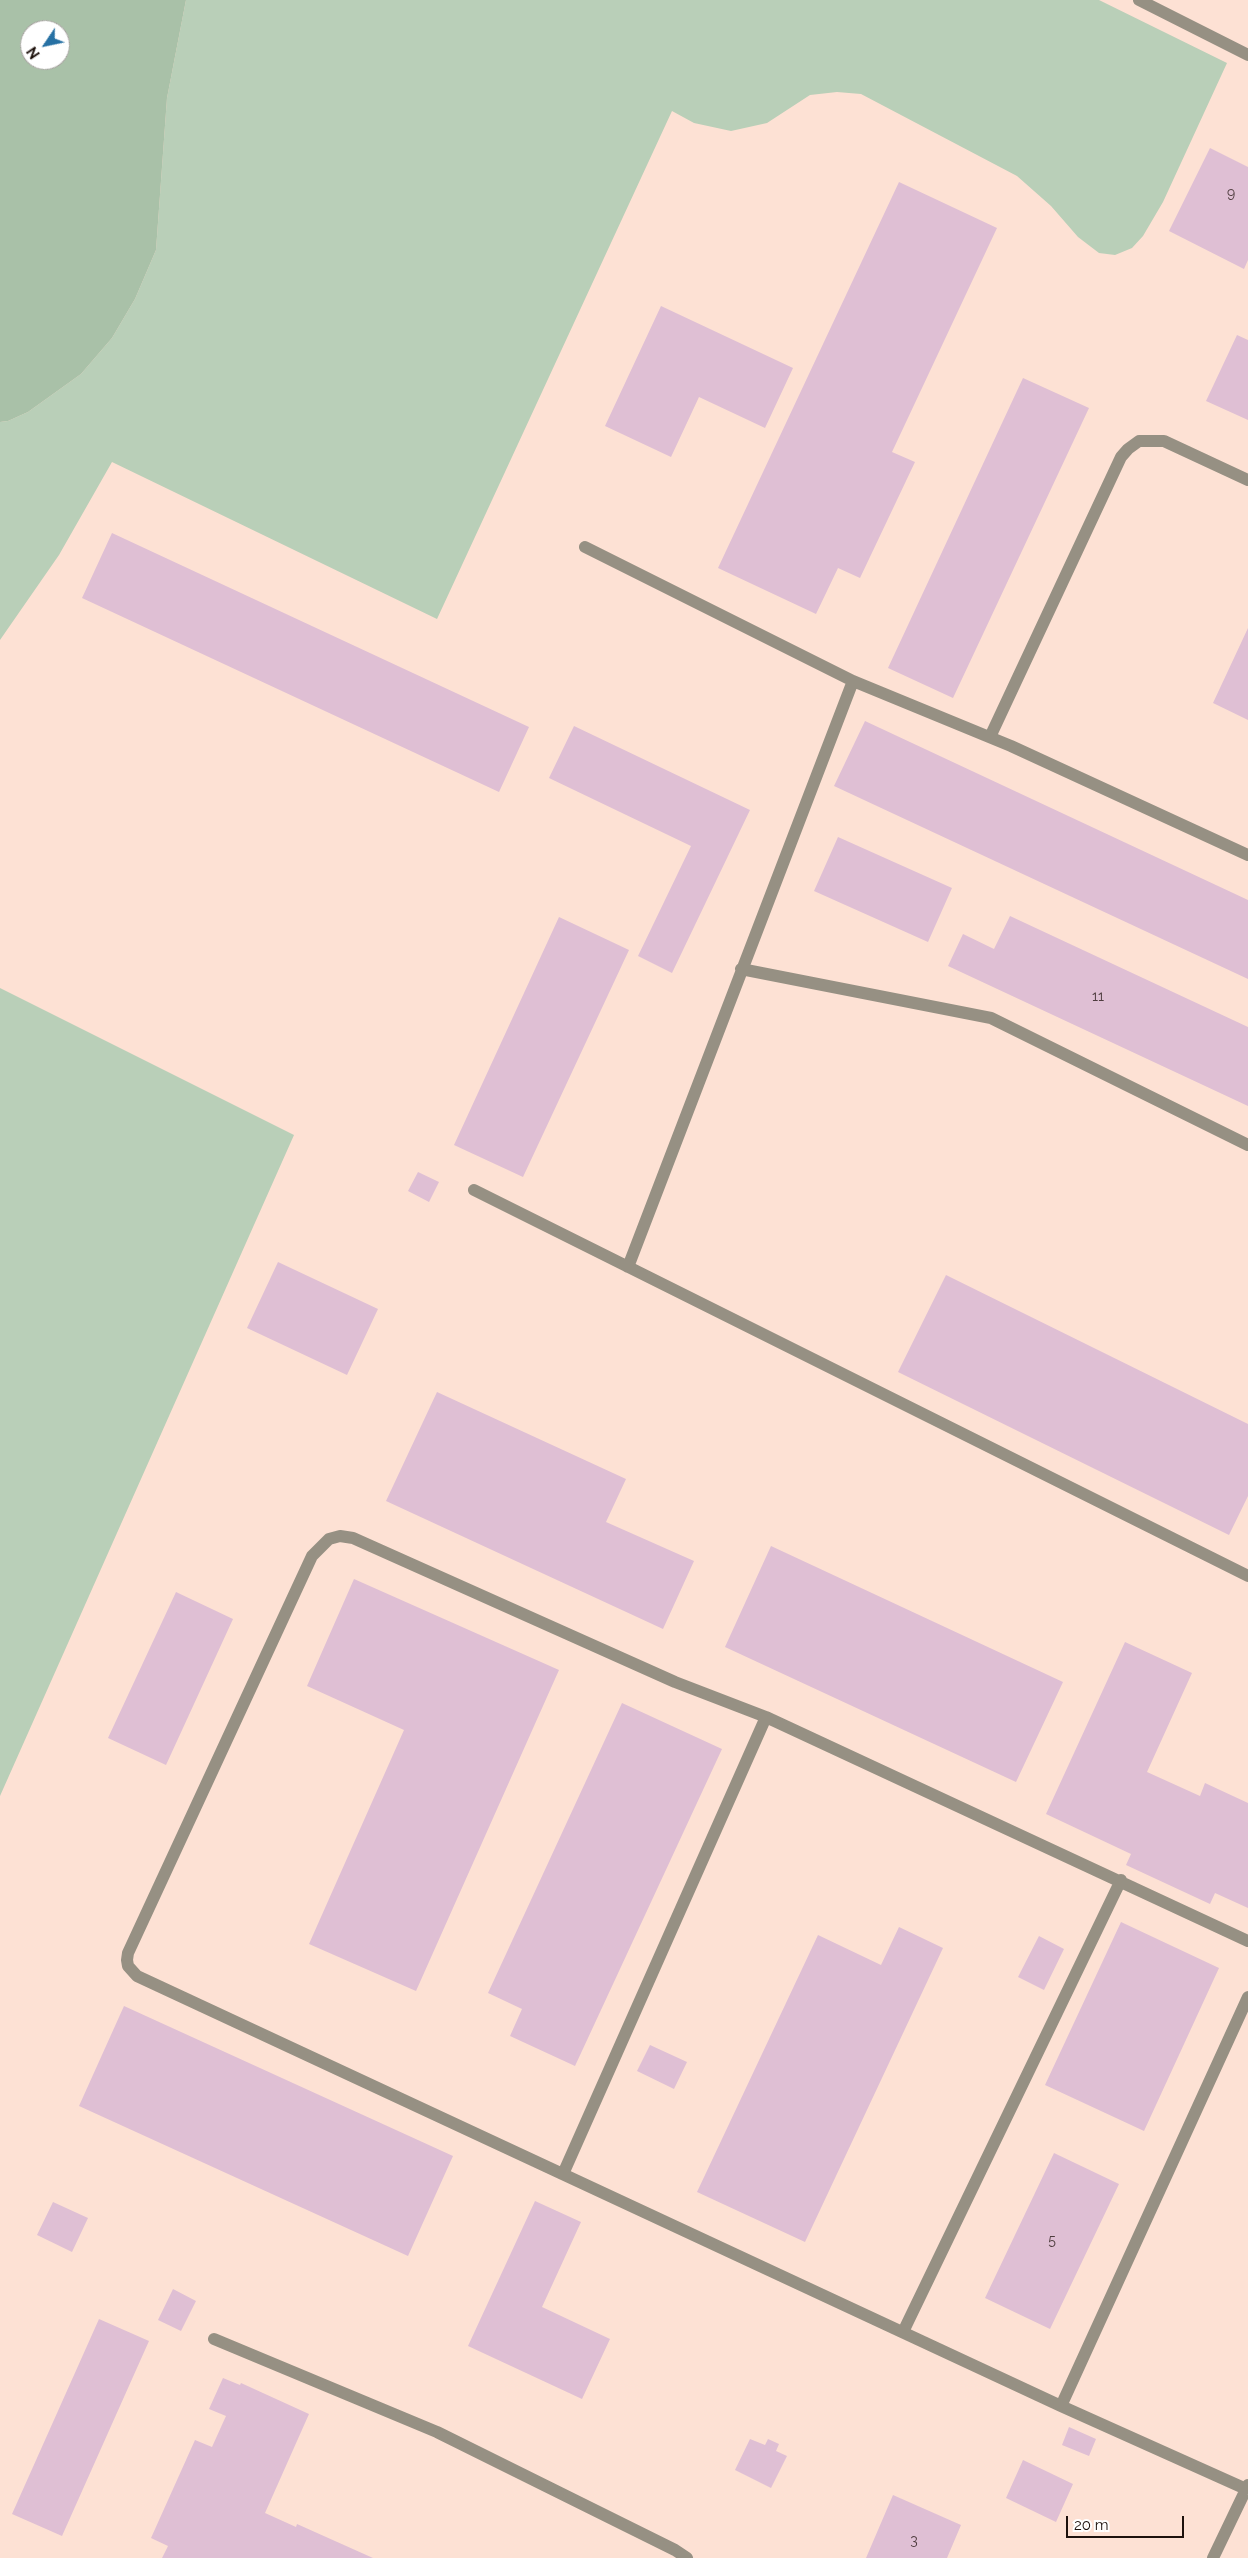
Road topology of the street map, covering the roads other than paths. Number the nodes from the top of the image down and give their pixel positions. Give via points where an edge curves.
1 (1139, 0) edge
2 (1248, 54) edge
3 (1248, 480) edge
4 (585, 547) dead end
5 (853, 680) junction
6 (990, 737) junction
7 (1248, 855) edge
8 (741, 969) junction
9 (1248, 1145) edge
10 (474, 1190) dead end
11 (628, 1267) junction
12 (1248, 1576) edge
13 (766, 1717) junction
14 (1121, 1880) junction
15 (1248, 1941) edge
16 (1248, 1997) edge
17 (563, 2174) junction
18 (903, 2332) junction
19 (214, 2339) dead end
20 (1061, 2406) junction
21 (1247, 2487) edge
22 (687, 2558) edge
23 (1213, 2558) edge

1 - 2 street
3 - 6 street via 1164,441 1139,441 1128,449 1121,457
4 - 5 street
5 - 6 street
5 - 8 street
6 - 7 street
8 - 9 street via 991,1018
8 - 11 street
10 - 11 street
11 - 12 street
13 - 14 street
13 - 17 street
13 - 17 street via 675,1682 353,1538 329,1538 312,1556 128,1953 128,1966 137,1976
14 - 15 street
14 - 18 street
16 - 20 street
17 - 18 street
18 - 20 street
19 - 22 street via 437,2432
20 - 21 street
21 - 23 street

